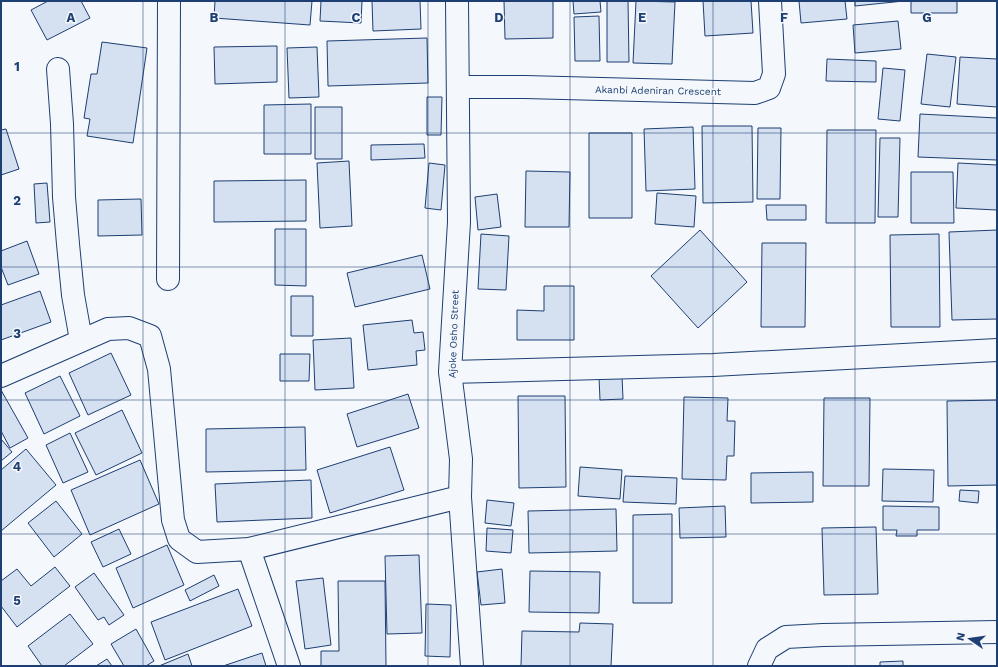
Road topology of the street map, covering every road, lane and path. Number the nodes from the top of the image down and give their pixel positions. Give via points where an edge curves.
1 (169, 1) edge
2 (457, 1) edge
3 (770, 1) edge
4 (58, 69) dead end
5 (458, 87) junction
6 (168, 279) dead end
7 (81, 340) junction
8 (997, 350) edge
9 (450, 372) junction
10 (1, 376) edge
11 (460, 497) junction
12 (249, 549) junction
13 (997, 632) edge
14 (289, 666) edge
15 (472, 666) edge
16 (759, 666) edge

1 - 6 street
2 - 5 street, Ajoke Osho Street
3 - 5 street, Akanbi Adeniran Crescent via 774,74 769,88 755,93
4 - 7 street via 64,197 73,295
5 - 9 street, Ajoke Osho Street via 459,222
7 - 10 street
7 - 12 street via 108,328 128,328 150,336 159,369 173,520 179,539 197,552
8 - 9 street via 713,365
9 - 11 street, Ajoke Osho Street via 461,459
11 - 12 street
11 - 15 street, Ajoke Osho Street
12 - 14 street
13 - 16 street via 786,637 767,649

